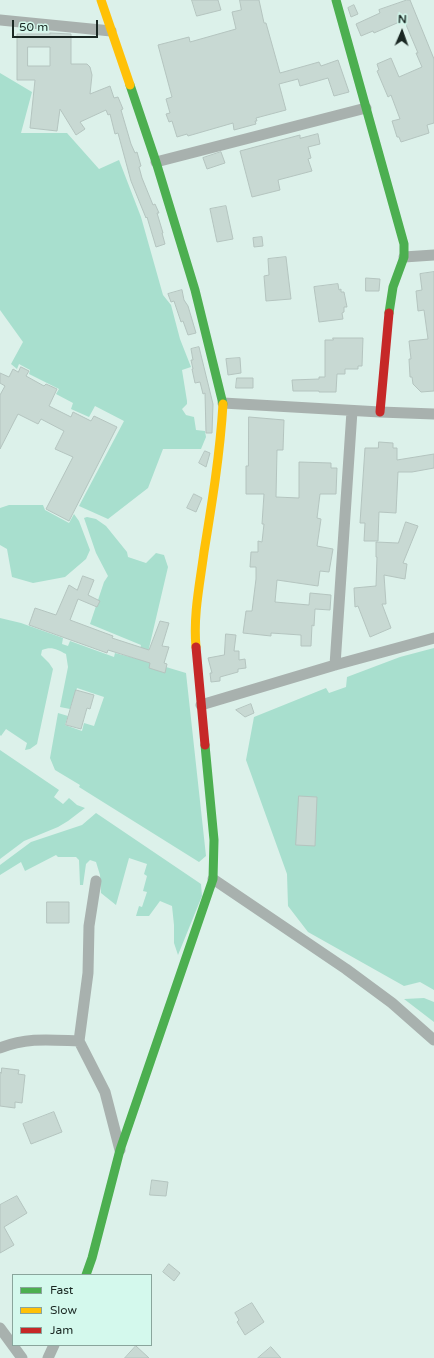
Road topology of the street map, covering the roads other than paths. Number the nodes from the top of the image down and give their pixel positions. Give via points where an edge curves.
1 (101, 0) edge
2 (336, 0) edge
3 (0, 20) edge
4 (111, 31) junction
5 (366, 108) junction
6 (156, 162) junction
7 (434, 256) edge
8 (404, 257) junction
9 (223, 403) junction
10 (352, 411) junction
11 (380, 412) junction
12 (434, 414) edge
13 (434, 638) edge
14 (335, 665) junction
15 (200, 705) junction
16 (213, 879) junction
17 (96, 880) dead end
18 (434, 1040) edge
19 (79, 1041) junction
20 (0, 1048) edge
21 (120, 1150) junction
22 (86, 1274) edge
23 (0, 1328) edge
24 (12, 1344) edge
25 (13, 1346) edge
26 (54, 1346) edge
27 (22, 1358) edge
28 (48, 1358) edge

1 - 4 street
2 - 5 street
3 - 4 street
4 - 6 street
5 - 6 street
5 - 8 street via 401,230
6 - 9 street via 195,290
7 - 8 street
8 - 11 street via 391,298
9 - 10 street
9 - 15 street via 221,442 195,629
10 - 11 street
10 - 14 street
11 - 12 street
13 - 14 street
14 - 15 street
15 - 16 street via 214,840
16 - 18 street via 346,969 392,1003
16 - 21 street
17 - 19 street via 89,926 88,973
19 - 20 street via 32,1039
19 - 21 street via 105,1092
21 - 22 street
23 - 24 street
25 - 27 street
26 - 28 street

